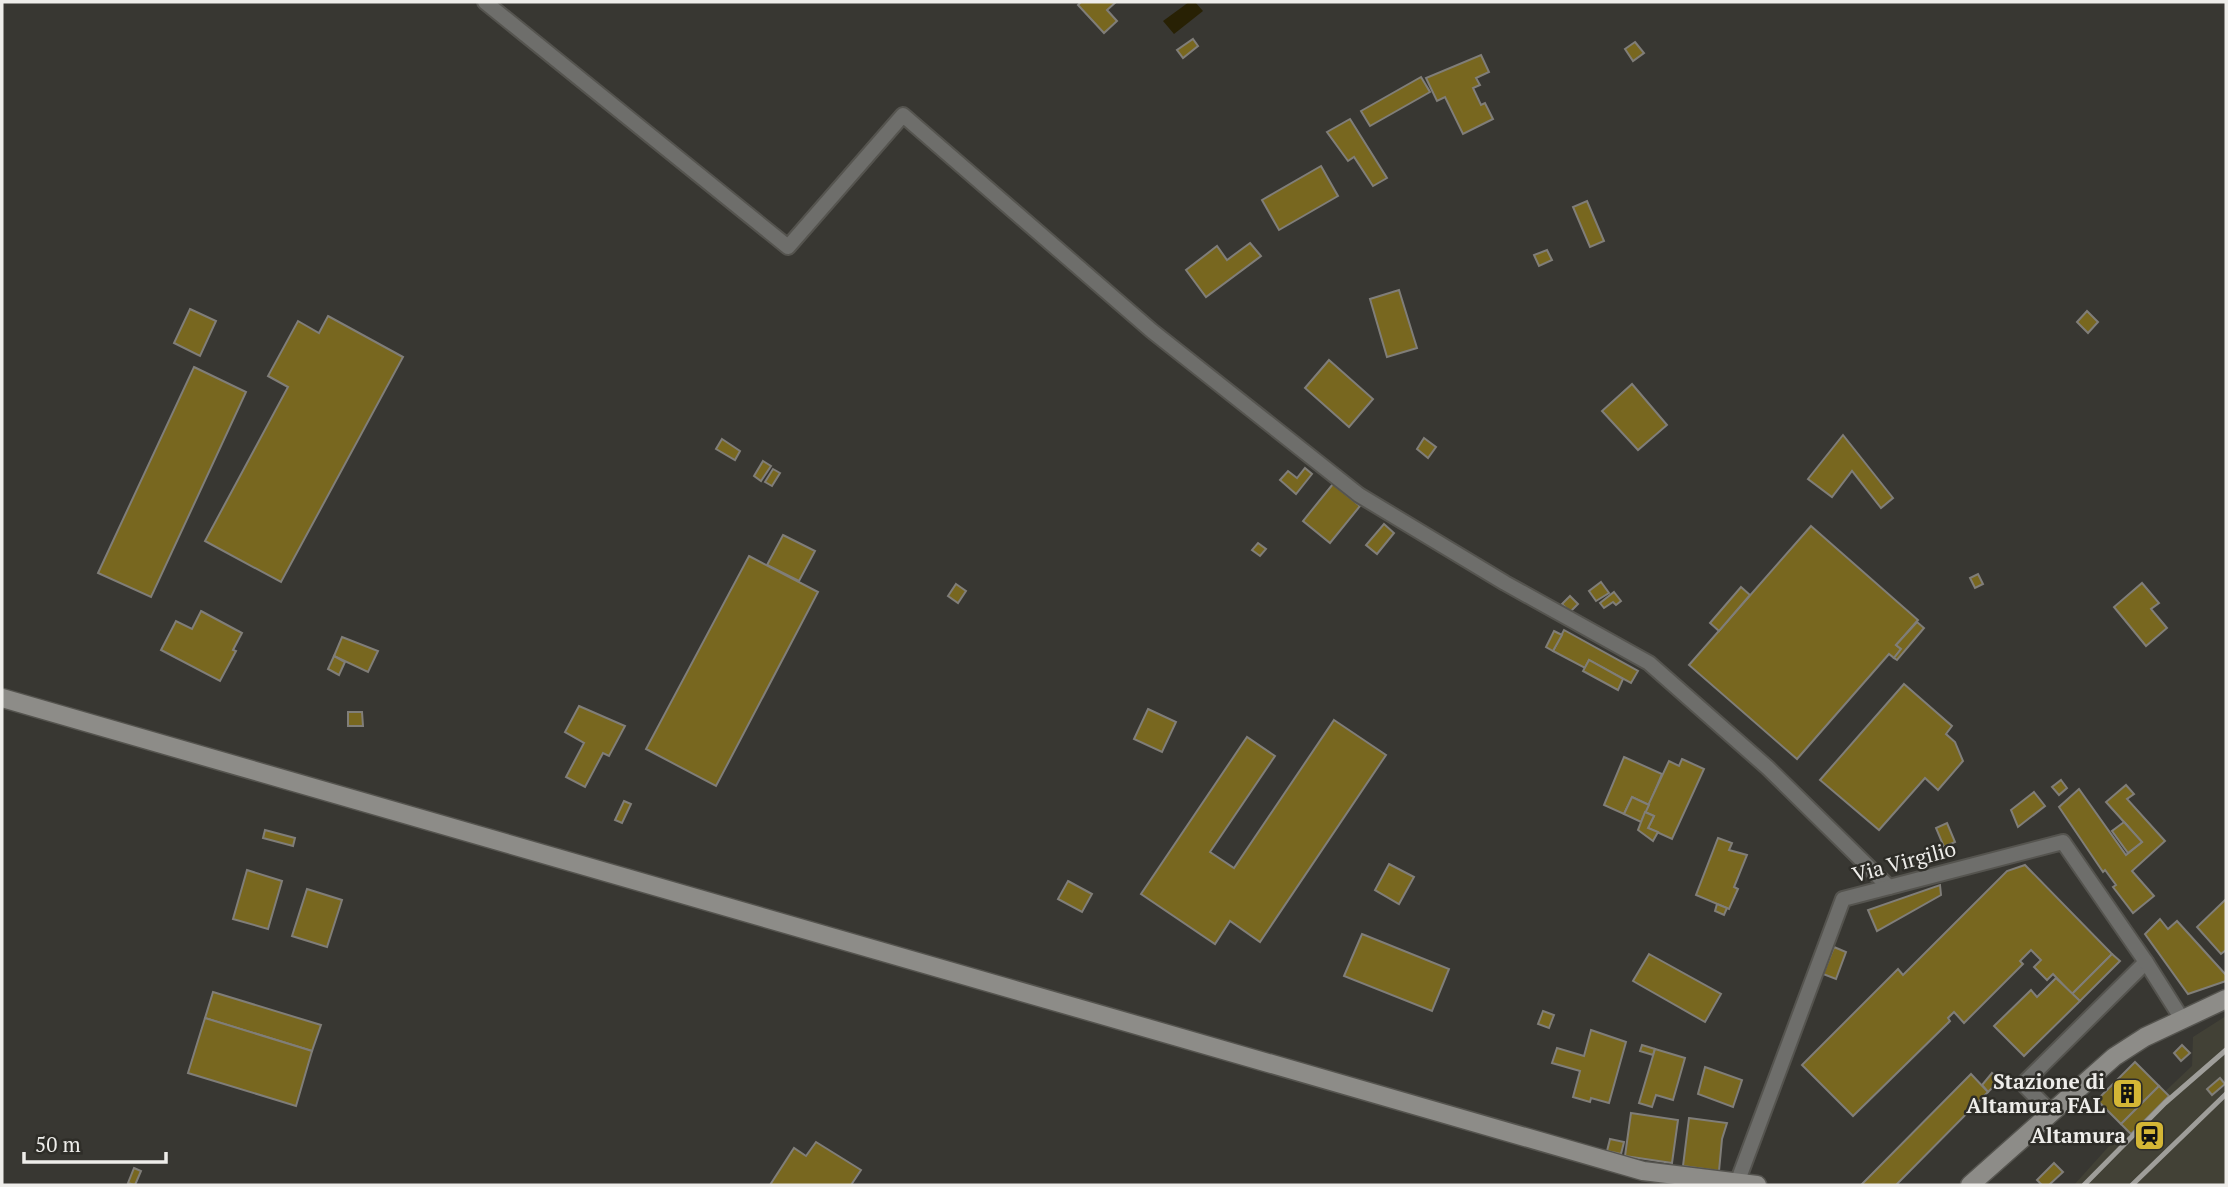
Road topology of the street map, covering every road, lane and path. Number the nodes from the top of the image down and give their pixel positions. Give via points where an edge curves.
1 (485, 2) edge
2 (2, 698) edge
3 (1889, 887) junction
4 (2146, 961) junction
5 (2226, 999) edge
6 (2182, 1019) junction
7 (2052, 1113) junction
8 (1640, 1178) edge
9 (1737, 1183) junction
10 (1757, 1185) edge
11 (1970, 1185) edge

1 - 3 street via 788,247 903,115 1152,331 1359,495 1649,663 1768,768
2 - 8 main road via 1559,1146
3 - 4 street, Via Virgilio via 2063,842
3 - 9 street, Via Virgilio via 1843,899
4 - 6 street, Via Virgilio
4 - 7 street via 2023,1084
5 - 6 main road
6 - 7 main road via 2114,1057
7 - 11 main road
8 - 9 main road
9 - 10 main road

